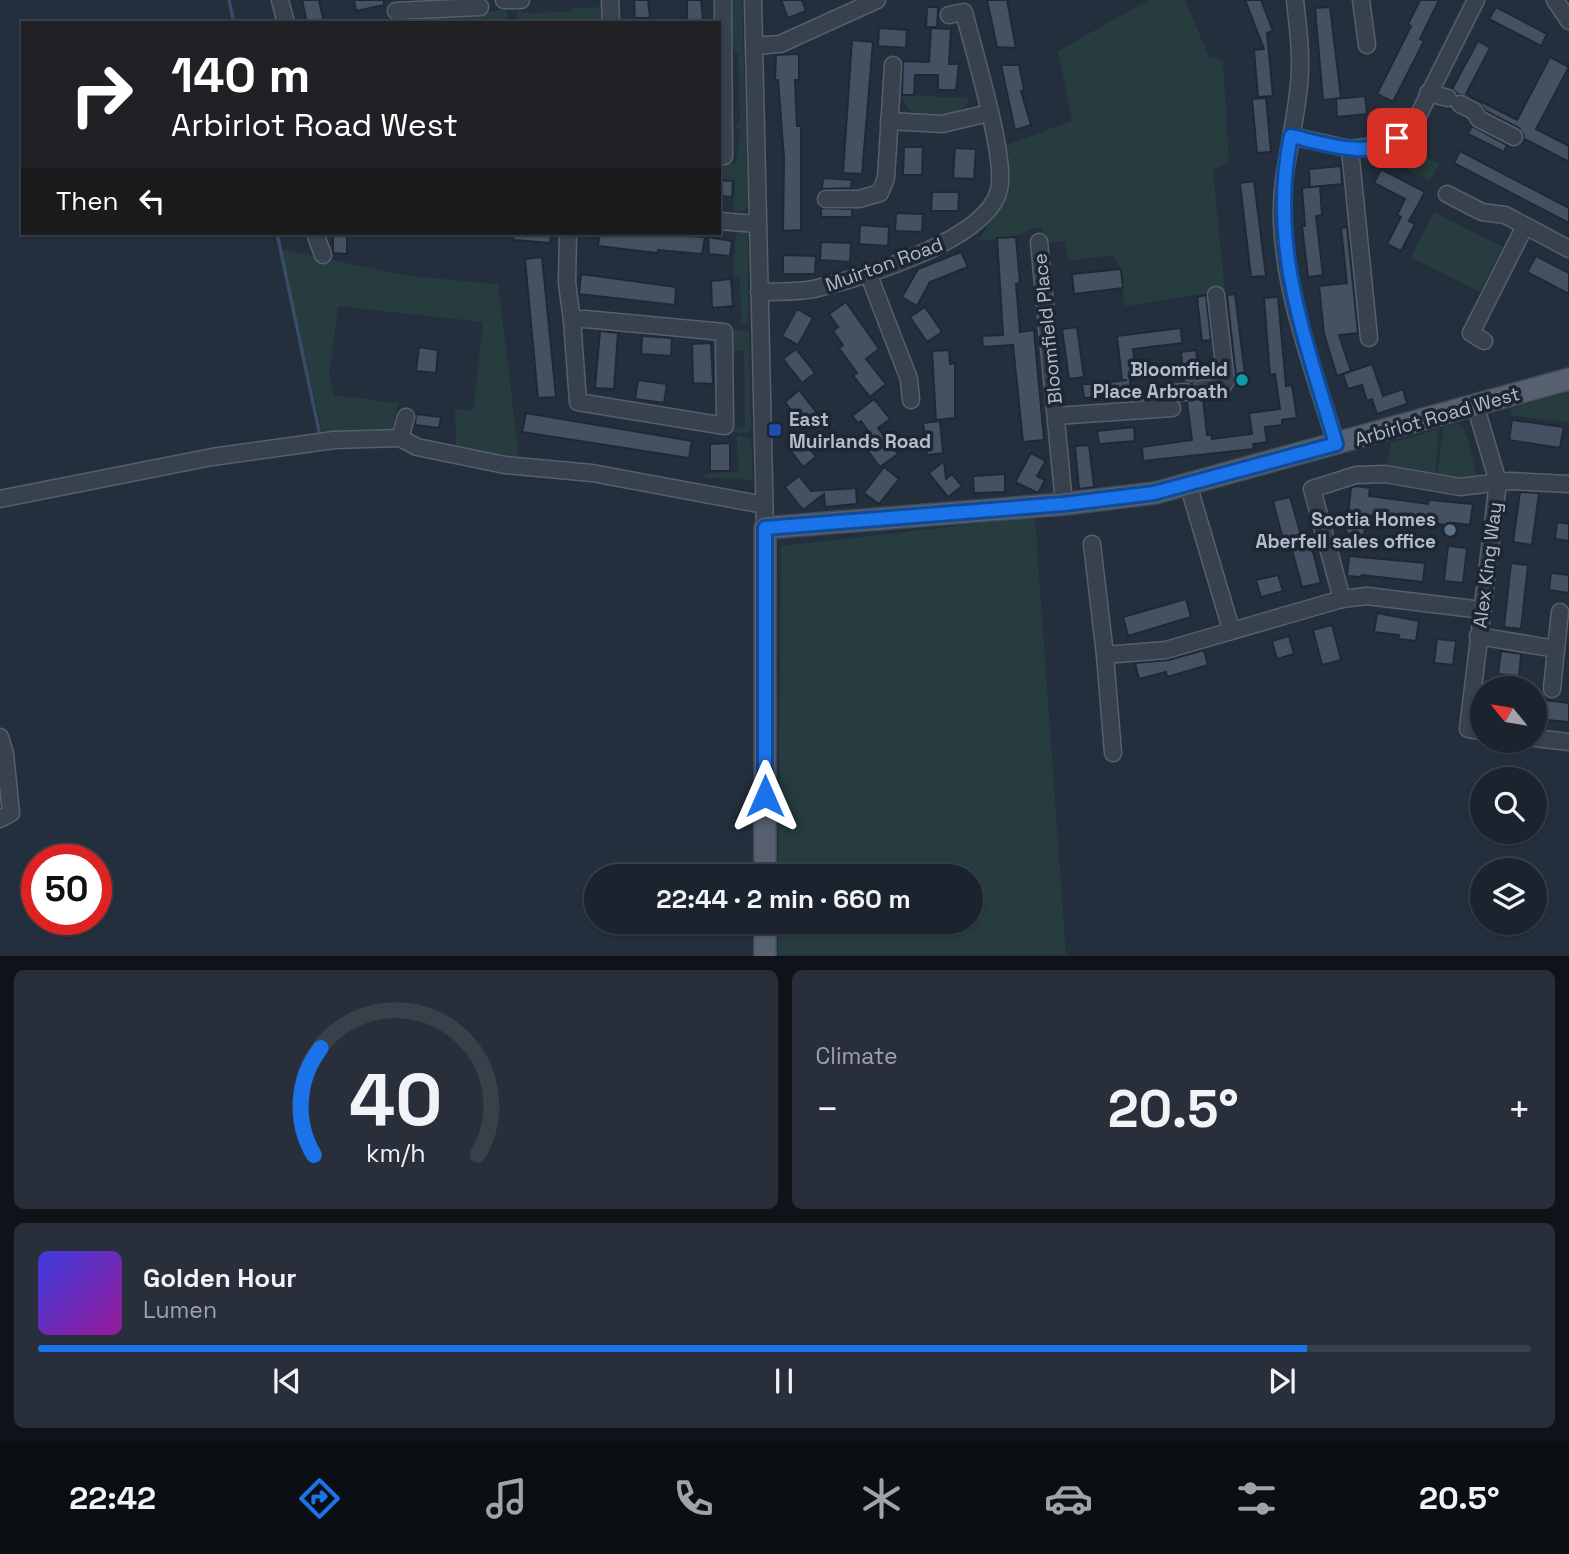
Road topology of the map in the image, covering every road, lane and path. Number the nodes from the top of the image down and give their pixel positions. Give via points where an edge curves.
1 (280, 0) edge
2 (504, 0) edge
3 (521, 0) edge
4 (610, 0) edge
5 (723, 0) edge
6 (753, 0) edge
7 (877, 0) edge
8 (1295, 0) edge
9 (1361, 0) edge
10 (1476, 0) edge
11 (1555, 0) edge
12 (480, 7) dead end
13 (396, 11) edge
14 (949, 15) dead end
15 (285, 21) edge
16 (611, 21) edge
17 (1569, 22) edge
18 (721, 29) edge
19 (754, 46) junction
20 (1367, 46) dead end
21 (893, 65) dead end
22 (1428, 93) junction
23 (989, 113) junction
24 (889, 121) junction
25 (1291, 136) junction
26 (1514, 137) dead end
27 (1350, 149) junction
28 (724, 156) dead end
29 (1447, 194) dead end
30 (826, 199) dead end
31 (721, 221) edge
32 (757, 224) junction
33 (1525, 226) junction
34 (316, 235) edge
35 (568, 235) edge
36 (1039, 243) dead end
37 (1569, 249) edge
38 (323, 255) dead end
39 (868, 273) junction
40 (759, 292) junction
41 (1216, 295) dead end
42 (572, 320) junction
43 (1369, 338) dead end
44 (1484, 341) dead end
45 (1569, 379) edge
46 (911, 400) dead end
47 (1477, 404) junction
48 (1172, 408) dead end
49 (1145, 410) junction
50 (1056, 416) junction
51 (406, 417) dead end
52 (400, 438) junction
53 (1336, 444) junction
54 (1569, 466) edge
55 (1498, 482) junction
56 (1188, 484) junction
57 (1568, 484) edge
58 (0, 499) edge
59 (1064, 504) junction
60 (764, 505) junction
61 (765, 528) junction
62 (1092, 544) dead end
63 (1342, 599) junction
64 (1482, 610) junction
65 (1560, 612) dead end
66 (1231, 629) junction
67 (1479, 636) junction
68 (1556, 649) junction
69 (1105, 655) junction
70 (1477, 676) edge
71 (1552, 689) dead end
72 (0, 737) edge
73 (1547, 739) edge
74 (1569, 742) edge
75 (1113, 753) dead end
76 (0, 819) edge
77 (765, 864) edge
78 (765, 934) edge
79 (765, 956) edge

1 - 15 street
2 - 3 street
4 - 16 street
5 - 18 street
6 - 19 street
7 - 19 street via 780,44
8 - 25 street via 1299,85
9 - 20 street
10 - 22 street
11 - 17 street
12 - 13 street
14 - 23 street, Muirton Road via 964,12
18 - 28 street
19 - 32 street
21 - 24 street
22 - 26 street via 1474,111 1479,120
22 - 27 street via 1412,128 1390,144
23 - 24 street via 942,124
23 - 39 street, Muirton Road via 1000,189 987,214 955,238
24 - 30 street via 886,178 880,193
25 - 27 street
25 - 53 street via 1282,222 1292,294
27 - 43 street
29 - 33 street
31 - 32 street
32 - 40 street
33 - 37 street
33 - 44 street via 1471,333
34 - 38 street
35 - 42 street
36 - 50 street, Bloomfield Place
39 - 40 street, Muirton Road via 815,289
39 - 46 street via 909,379
40 - 60 street
41 - 49 street via 1226,382 1222,387 1173,393
42 - 42 street via 724,331 725,426 579,402
45 - 47 main road, Arbirlot Road West
47 - 53 main road, Arbirlot Road West
47 - 55 street, Alex King Way
48 - 49 street, Bloomfield Place
49 - 50 street, Bloomfield Place
50 - 59 street, Bloomfield Place
51 - 52 street
52 - 58 street via 334,440 212,457
52 - 60 street via 417,447 505,465 592,472
53 - 56 main road, Arbirlot Road West
54 - 57 street
55 - 57 street
55 - 63 street via 1460,487 1376,474 1356,475 1312,489
55 - 64 street, Alex King Way
56 - 59 main road, Arbirlot Road West
56 - 66 street
59 - 61 main road, Arbirlot Road West
60 - 61 street
61 - 77 main road
62 - 69 street
63 - 64 street via 1367,596
63 - 66 street
64 - 67 street, Alex King Way
65 - 68 street
66 - 69 street via 1166,650
67 - 68 street
67 - 70 street, Alex King Way
68 - 71 street
69 - 75 street
72 - 76 street via 11,813
73 - 74 street
78 - 79 main road

